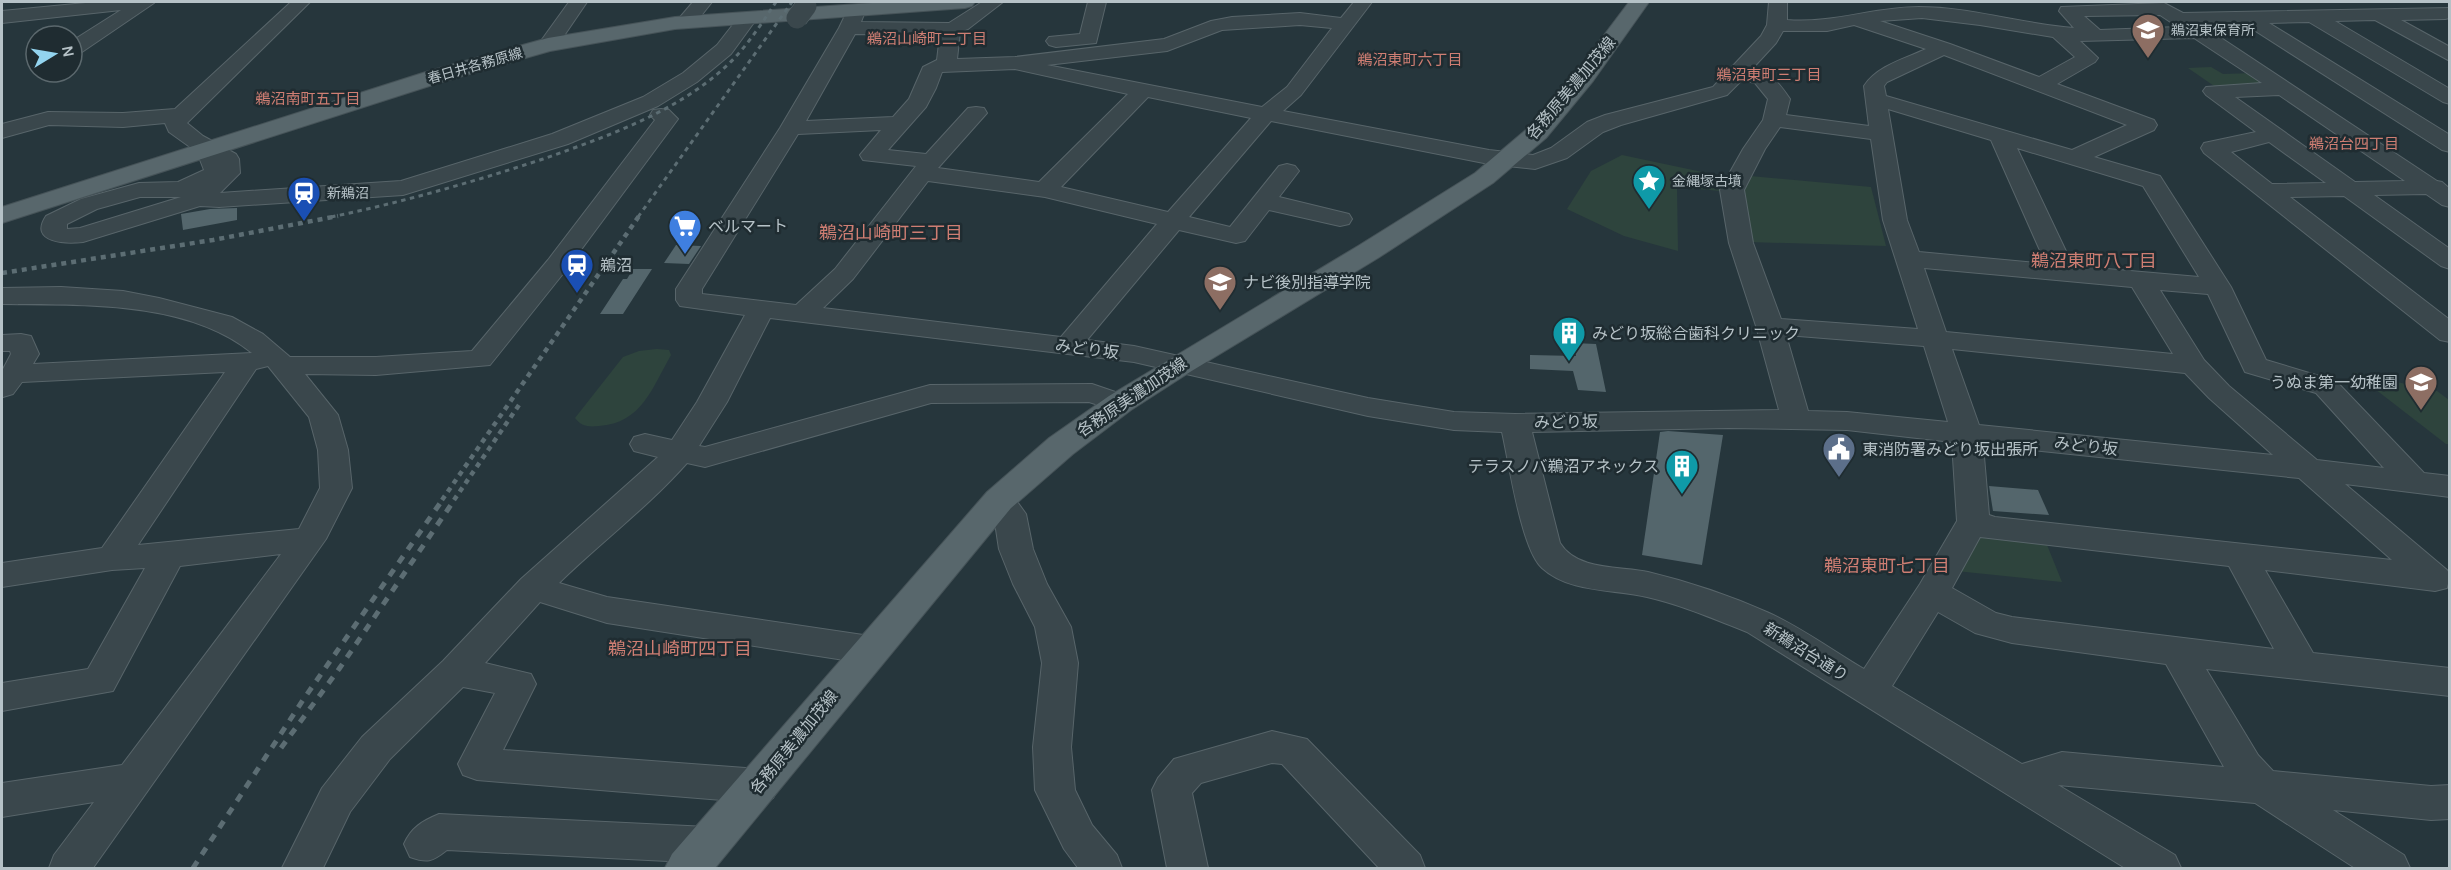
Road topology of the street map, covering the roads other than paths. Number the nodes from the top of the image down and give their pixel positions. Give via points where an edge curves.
1 (146, 2) edge
2 (301, 2) edge
3 (578, 2) edge
4 (703, 2) edge
5 (965, 2) edge
6 (994, 2) edge
7 (1097, 2) edge
8 (1363, 2) edge
9 (1639, 2) edge
10 (1778, 2) edge
11 (2288, 2) edge
12 (2355, 2) edge
13 (2423, 2) edge
14 (806, 9) edge
15 (2377, 14) junction
16 (2447, 14) edge
17 (2312, 16) junction
18 (2, 17) edge
19 (749, 17) junction
20 (2248, 18) junction
21 (853, 19) junction
22 (1855, 19) junction
23 (2181, 19) junction
24 (686, 22) junction
25 (1344, 24) junction
26 (951, 29) junction
27 (2060, 33) junction
28 (2201, 33) junction
29 (2096, 36) junction
30 (84, 42) edge
31 (1028, 42) dead end
32 (985, 44) dead end
33 (548, 45) junction
34 (1766, 45) junction
35 (1943, 48) junction
36 (2450, 55) edge
37 (1015, 63) junction
38 (946, 65) junction
39 (976, 65) junction
40 (2450, 72) edge
41 (2407, 73) junction
42 (1736, 74) junction
43 (2339, 75) junction
44 (1769, 83) junction
45 (2278, 83) junction
46 (2040, 85) junction
47 (1143, 90) junction
48 (2450, 98) edge
49 (1877, 101) junction
50 (976, 113) dead end
51 (1267, 113) junction
52 (182, 115) junction
53 (661, 115) dead end
54 (1774, 120) junction
55 (898, 123) junction
56 (791, 128) junction
57 (2, 131) edge
58 (1881, 134) junction
59 (2271, 134) junction
60 (2000, 136) junction
61 (2450, 145) edge
62 (207, 149) junction
63 (2073, 158) junction
64 (1506, 160) junction
65 (928, 167) junction
66 (1287, 171) dead end
67 (2348, 188) junction
68 (1045, 190) junction
69 (2266, 191) junction
70 (2443, 191) edge
71 (1263, 201) junction
72 (2, 215) edge
73 (1340, 219) dead end
74 (1173, 221) junction
75 (1908, 258) junction
76 (2450, 261) edge
77 (2063, 273) junction
78 (2141, 280) junction
79 (2218, 287) junction
80 (2, 296) edge
81 (761, 309) junction
82 (802, 314) junction
83 (1770, 326) junction
84 (2450, 334) edge
85 (1935, 339) junction
86 (2, 343) edge
87 (1067, 346) junction
88 (268, 361) junction
89 (1179, 365) junction
90 (2193, 365) junction
91 (8, 382) edge
92 (1120, 403) junction
93 (1796, 419) junction
94 (1515, 423) junction
95 (1967, 433) junction
96 (645, 444) dead end
97 (679, 453) junction
98 (2308, 469) junction
99 (2416, 484) junction
100 (2450, 487) edge
101 (999, 500) junction
102 (1973, 521) junction
103 (310, 539) junction
104 (169, 555) junction
105 (2240, 556) junction
106 (112, 558) junction
107 (2, 575) edge
108 (2441, 583) edge
109 (533, 588) junction
110 (1932, 593) junction
111 (870, 650) junction
112 (2177, 652) junction
113 (2302, 666) junction
114 (456, 671) junction
115 (2450, 682) edge
116 (1869, 691) junction
117 (2, 697) edge
118 (135, 779) junction
119 (2019, 781) junction
120 (759, 786) junction
121 (2263, 787) junction
122 (2, 800) edge
123 (2450, 802) edge
124 (424, 844) dead end
125 (698, 857) edge
126 (69, 868) edge
127 (302, 868) edge
128 (1102, 868) edge
129 (1187, 868) edge
130 (1405, 868) edge
131 (2160, 868) edge
132 (2389, 868) edge

1 - 18 street
1 - 30 street
2 - 52 street
3 - 33 street
4 - 24 street
5 - 21 main road, 春日井各務原線
6 - 26 street
7 - 31 street via 1089,39
8 - 25 street
9 - 64 main road, 各務原美濃加茂線 via 1537,133
10 - 34 street
11 - 17 street
12 - 15 street
13 - 16 street
14 - 19 main road, 春日井各務原線
14 - 21 main road, 春日井各務原線
15 - 16 street
15 - 17 street
15 - 36 street
17 - 20 street
17 - 41 street
19 - 24 main road, 春日井各務原線
19 - 62 street via 717,56 680,85 608,120 403,188 219,200 191,194 228,173 228,159
20 - 23 street
20 - 43 street
21 - 26 street
21 - 56 street
22 - 27 street via 1932,12 1969,15
22 - 34 street via 1800,27
22 - 35 street
23 - 28 street
23 - 29 street via 2164,9 2068,11
24 - 33 main road, 春日井各務原線
25 - 37 street via 1300,19 1218,25 1167,45
25 - 51 street via 1294,91
26 - 38 street
27 - 29 street
27 - 46 street via 2088,58
28 - 29 street
28 - 45 street
32 - 39 street
33 - 62 main road, 春日井各務原線
34 - 42 street
34 - 44 street
35 - 46 street
35 - 49 street via 1880,78 1874,86
37 - 39 street
37 - 47 street
38 - 39 street
38 - 55 street via 930,71 918,102
40 - 41 street
41 - 43 street
41 - 48 street
42 - 44 street via 1760,76
42 - 64 street via 1720,91 1613,120 1595,127 1559,153 1535,162
43 - 45 street
43 - 61 street
44 - 54 street via 1779,99
45 - 59 street via 2213,91
45 - 70 street
46 - 63 street via 2146,125
47 - 51 street
47 - 68 street
49 - 58 street
49 - 60 street
50 - 65 street
51 - 64 street
51 - 74 street
52 - 57 street via 123,120 48,118
52 - 62 street via 177,127
53 - 88 street via 667,119 480,359 376,366
54 - 58 street
54 - 83 street via 1732,190 1741,243
55 - 56 street
55 - 65 street via 871,155
56 - 81 street, みどり坂 via 689,289 688,300
58 - 75 street via 1895,219
59 - 67 street
59 - 69 street via 2212,148
60 - 63 street
60 - 77 street
62 - 72 main road, 春日井各務原線
63 - 79 street via 2152,182
64 - 89 main road, 各務原美濃加茂線 via 1368,252
65 - 68 street
65 - 82 street via 844,274
66 - 71 street
67 - 69 street
67 - 70 street
67 - 76 street
68 - 74 street
69 - 84 street
71 - 73 street
71 - 74 street via 1236,236
74 - 87 street
75 - 77 street
75 - 85 street
77 - 78 street
78 - 79 street
78 - 90 street
79 - 99 street via 2255,366 2326,387
80 - 88 street via 61,295 159,306 222,323 253,340
81 - 82 street, みどり坂
81 - 97 street via 712,402
82 - 87 street, みどり坂
83 - 85 street
83 - 93 street
85 - 90 street
85 - 95 street
86 - 91 street via 21,342 25,354
87 - 89 street, みどり坂 via 1134,354
88 - 91 street
88 - 103 street via 322,416 333,450 336,488
88 - 106 street
89 - 92 main road, 各務原美濃加茂線
89 - 94 street, みどり坂 via 1410,416
90 - 98 street via 2247,419
92 - 97 street via 1092,393 930,394 705,457
92 - 101 main road, 各務原美濃加茂線
93 - 94 street, みどり坂
93 - 95 street, みどり坂
94 - 116 street, 新鵜沼台通り via 1544,544 1553,559 1578,573 1646,584 1697,598 1759,623
95 - 98 street, みどり坂
95 - 102 street
96 - 97 street
97 - 109 street
98 - 99 street, みどり坂
98 - 108 street
99 - 100 street, みどり坂
101 - 111 main road, 各務原美濃加茂線
101 - 128 street via 1010,514 1016,549 1053,627 1060,663 1052,747 1055,790 1078,837
102 - 105 street via 1990,528
102 - 110 street
103 - 104 street
103 - 118 street
104 - 106 street
104 - 117 street via 100,681
105 - 108 street
105 - 113 street
106 - 107 street
109 - 111 street via 607,610
109 - 114 street
110 - 112 street via 1987,624
110 - 116 street
111 - 120 main road, 各務原美濃加茂線
112 - 113 street
112 - 121 street via 2244,766
113 - 115 street
114 - 120 street via 518,684 477,764
114 - 127 street via 376,748 336,800
116 - 119 street, 新鵜沼台通り
118 - 122 street
118 - 126 street
119 - 121 street via 2062,768
119 - 131 street, 新鵜沼台通り
120 - 125 main road, 各務原美濃加茂線
121 - 123 street
121 - 132 street
124 - 125 street via 439,832
129 - 130 street via 1172,790 1188,770 1272,747 1293,750

